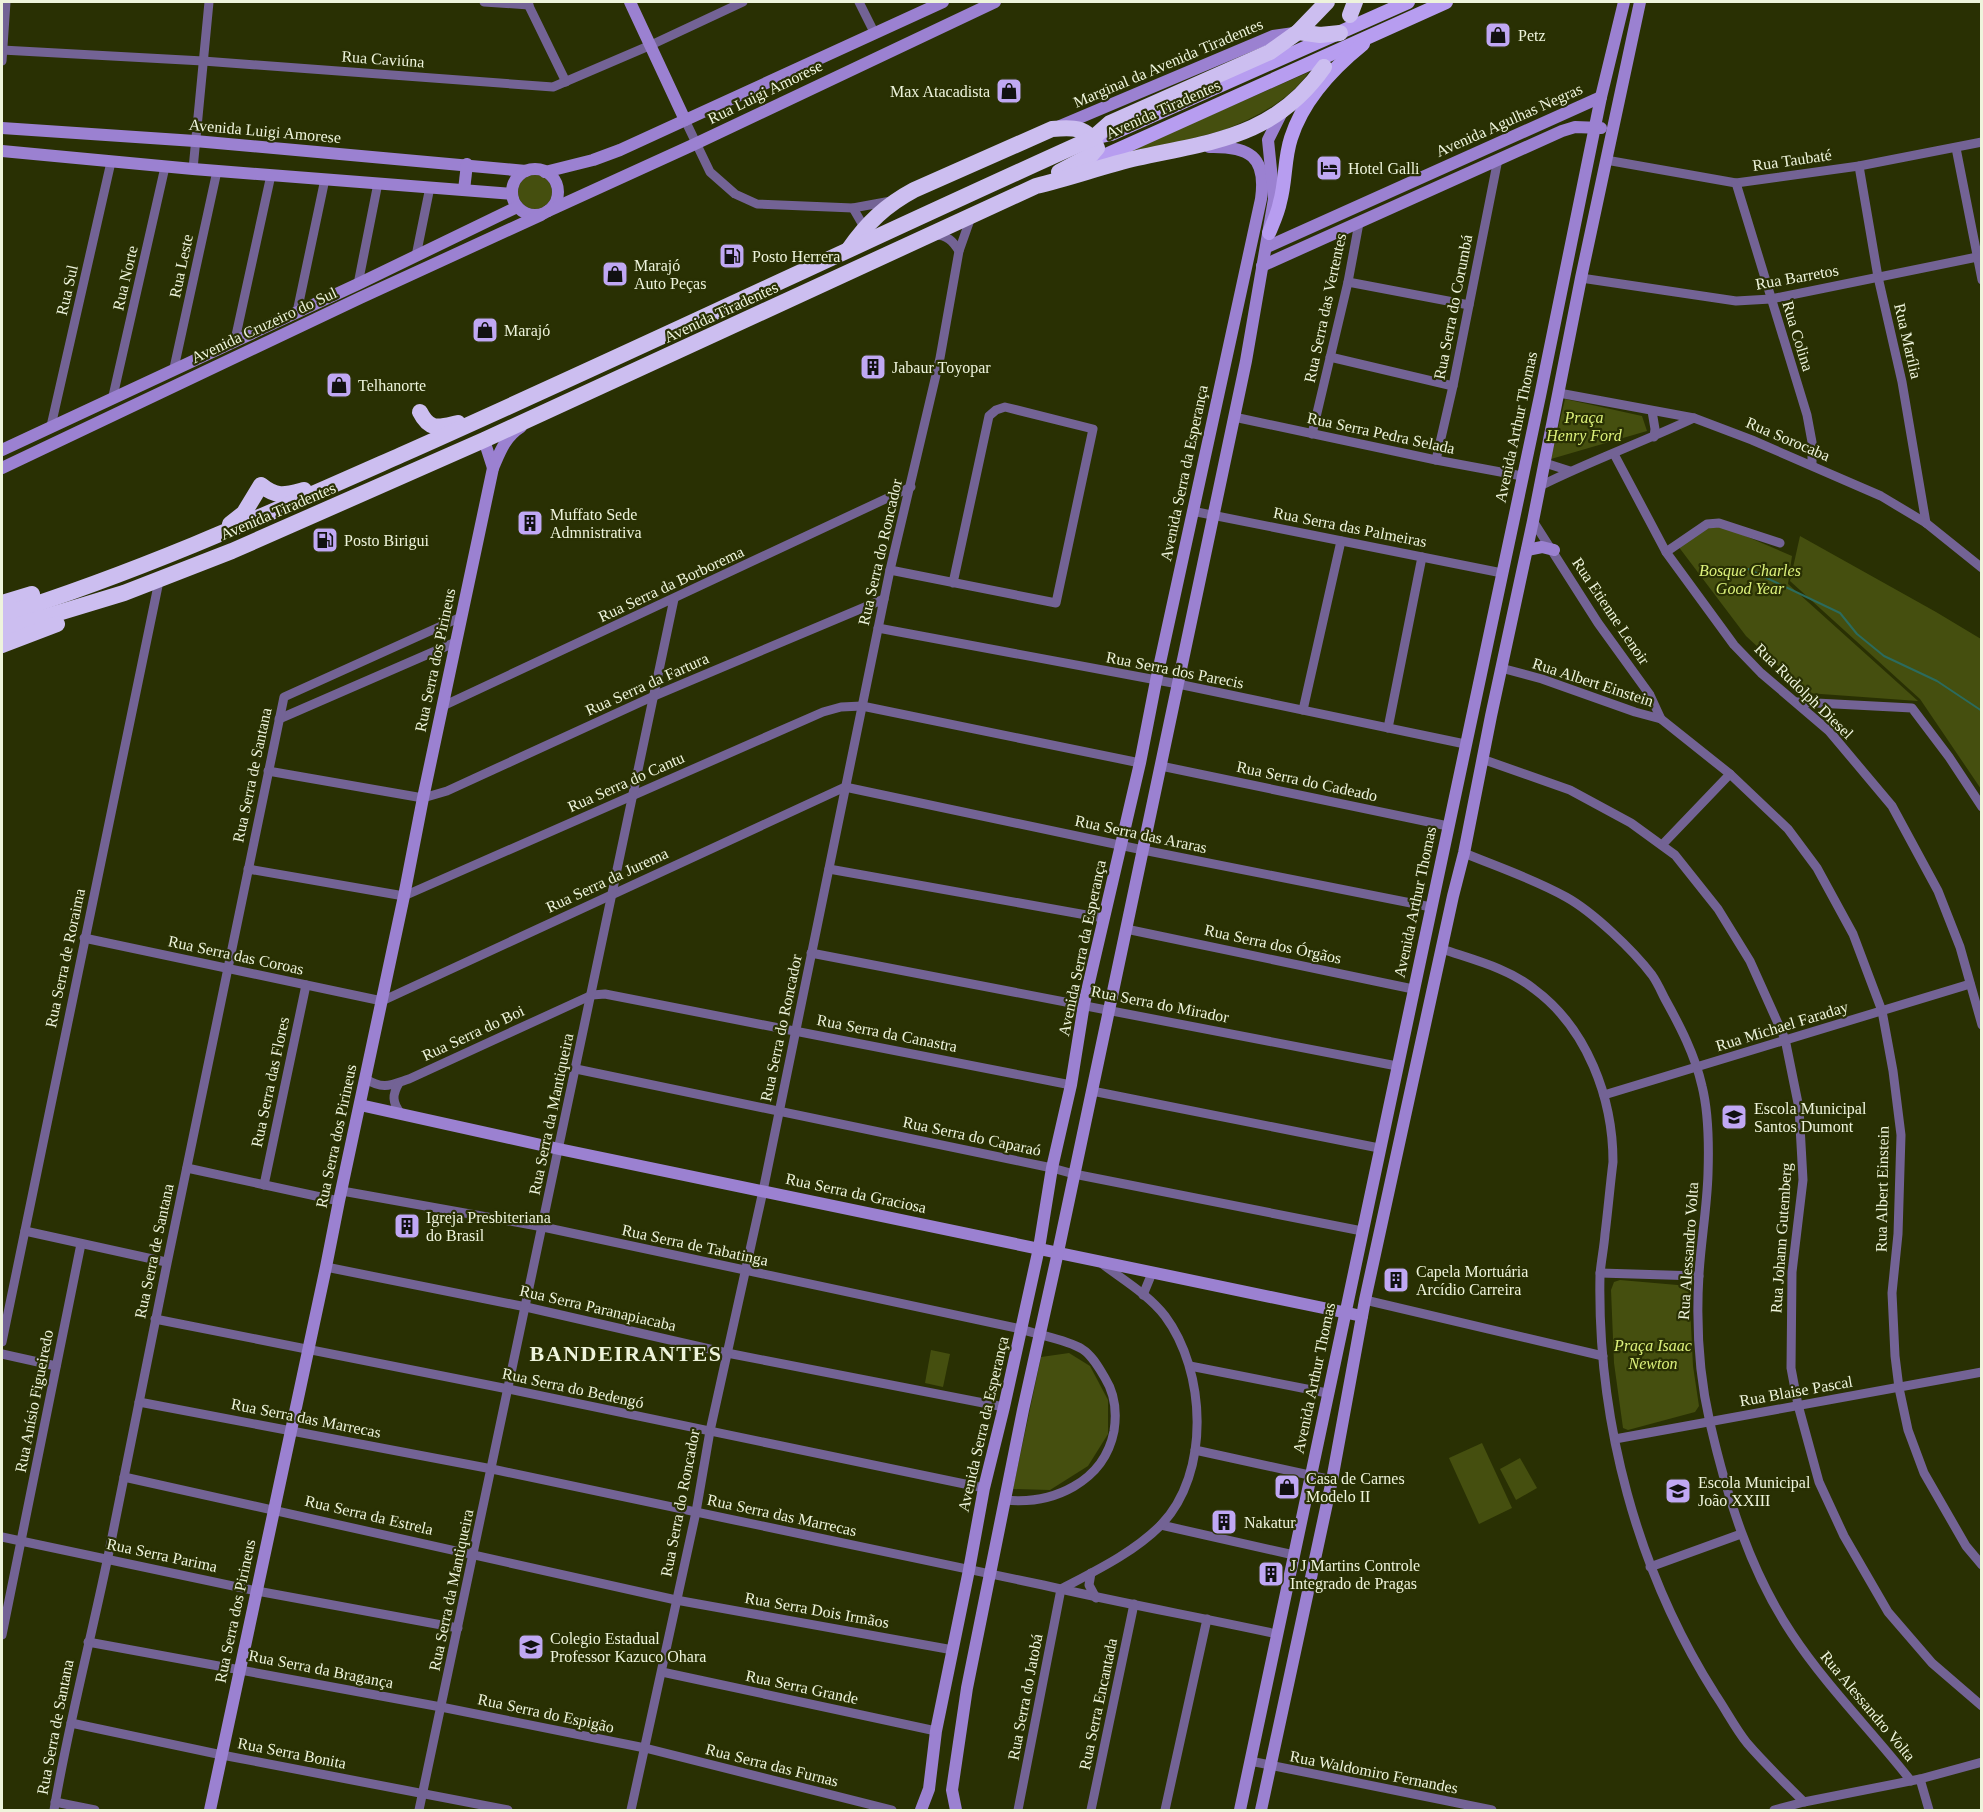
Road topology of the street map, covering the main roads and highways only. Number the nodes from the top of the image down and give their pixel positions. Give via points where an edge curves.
1 (1326, 2) edge
2 (1446, 2) edge
3 (1404, 3) edge
4 (1382, 30) junction
5 (1298, 32) junction
6 (1341, 33) junction
7 (1324, 67) dead end
8 (1093, 138) junction
9 (1036, 186) junction
10 (911, 221) junction
11 (864, 227) junction
12 (1269, 233) road end
13 (848, 250) junction
14 (587, 371) junction
15 (420, 412) dead end
16 (496, 412) junction
17 (484, 440) junction
18 (354, 476) junction
19 (213, 538) junction
20 (113, 578) junction
21 (124, 593) junction
22 (2, 603) edge
23 (2, 615) edge
24 (2, 630) edge
25 (2, 645) edge

1 - 5 highway
2 - 4 main road, Avenida Tiradentes
3 - 4 main road via 1388,15
3 - 6 main road, Avenida Tiradentes
4 - 9 main road, Avenida Tiradentes
4 - 12 main road via 1339,65 1303,109 1291,138 1280,202
5 - 6 highway
5 - 8 highway via 1270,52 1110,123
6 - 8 main road, Avenida Tiradentes via 1111,134
7 - 9 highway via 1283,111 1247,130
8 - 9 highway via 1097,148 1091,155
8 - 10 highway, Avenida Tiradentes
8 - 11 highway via 1072,127 1052,129 896,200
9 - 17 highway, Avenida Tiradentes
10 - 11 highway
10 - 13 highway, Avenida Tiradentes
11 - 13 highway
13 - 14 highway, Avenida Tiradentes
14 - 16 highway, Avenida Tiradentes
14 - 17 highway via 492,423
15 - 16 highway via 424,420 438,428
16 - 18 highway, Avenida Tiradentes
17 - 21 highway, Avenida Tiradentes
18 - 19 highway, Avenida Tiradentes
18 - 19 highway via 283,495 271,493 261,485 243,513
19 - 20 highway, Avenida Tiradentes
20 - 22 highway
20 - 23 highway, Avenida Tiradentes
21 - 24 highway, Avenida Tiradentes
21 - 25 highway via 86,614

